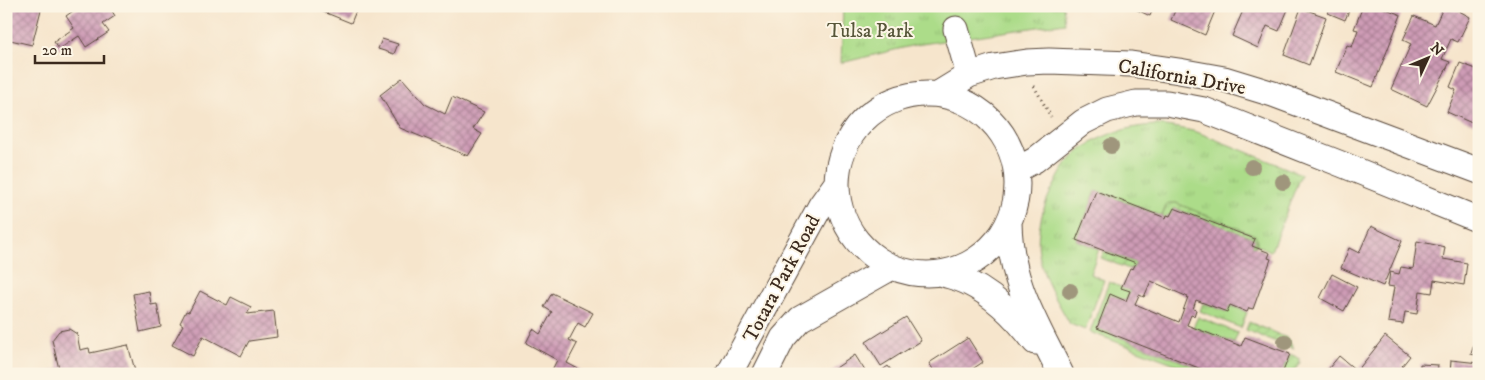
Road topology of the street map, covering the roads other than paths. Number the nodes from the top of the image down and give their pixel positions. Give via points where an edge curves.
1 (956, 29) dead end
2 (969, 75) junction
3 (938, 94) junction
4 (1016, 170) junction
5 (1479, 171) edge
6 (836, 184) junction
7 (1479, 220) edge
8 (1009, 222) junction
9 (892, 267) junction
10 (941, 273) junction
11 (729, 374) edge
12 (765, 374) edge
13 (1060, 374) edge

1 - 2 street
2 - 3 street, California Drive
2 - 5 street, California Drive via 994,67 1048,61 1131,64 1224,79 1273,94
3 - 4 street via 975,107 990,119 1002,134
3 - 6 street via 916,94 895,99 876,109 859,124 839,162
4 - 7 street, California Drive via 1035,160 1083,122 1107,110 1136,103 1166,103 1204,110
4 - 8 street via 1017,196
6 - 9 street via 846,225 858,243
6 - 11 street, Totara Park Road via 820,205
8 - 10 street via 994,244 974,261
8 - 13 street via 1012,262 1020,289
9 - 10 street via 924,274
9 - 12 street, Totara Park Road via 800,319 784,338
10 - 13 street via 966,282 993,299 1029,334

